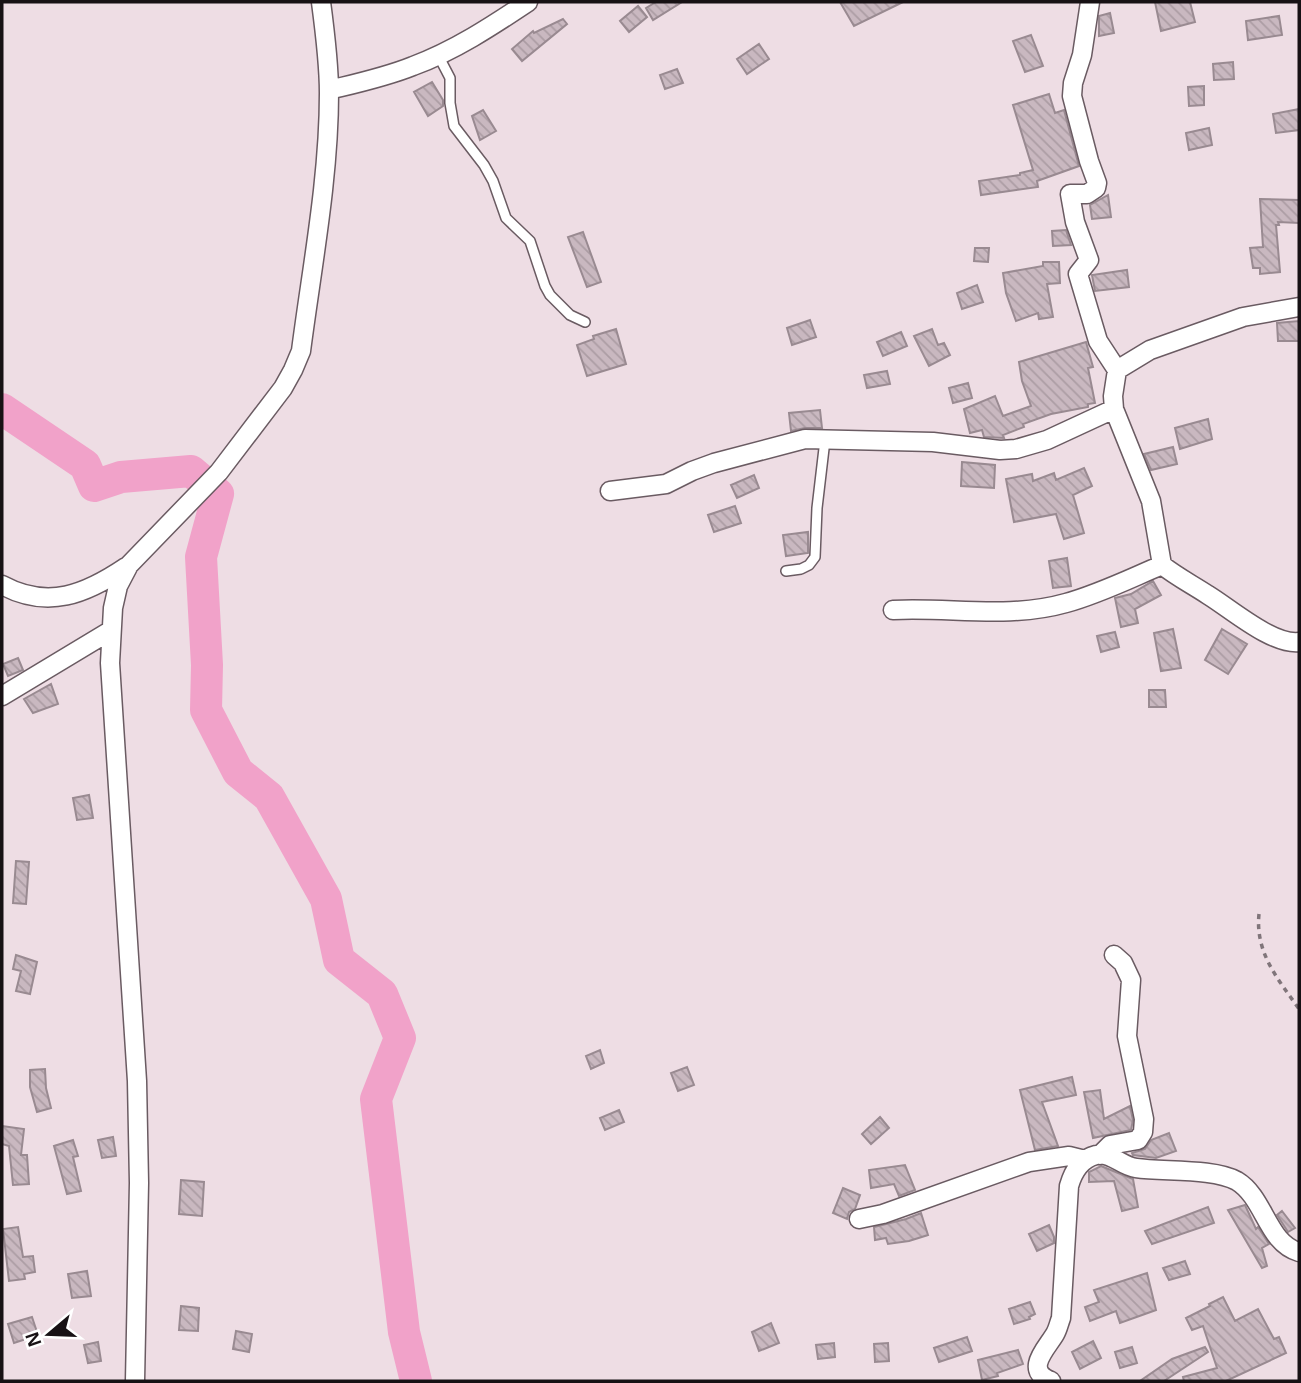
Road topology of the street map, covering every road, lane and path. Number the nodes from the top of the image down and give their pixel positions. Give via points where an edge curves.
1 (321, 2) edge
2 (528, 2) edge
3 (1090, 2) edge
4 (438, 55) junction
5 (329, 90) junction
6 (1299, 307) edge
7 (585, 322) dead end
8 (1117, 370) junction
9 (1114, 409) junction
10 (825, 440) junction
11 (610, 491) dead end
12 (129, 565) junction
13 (1162, 565) junction
14 (786, 571) dead end
15 (2, 585) edge
16 (893, 610) dead end
17 (110, 631) junction
18 (1299, 642) edge
19 (2, 696) edge
20 (1259, 914) dead end
21 (1114, 955) dead end
22 (1299, 1009) edge
23 (1093, 1157) junction
24 (859, 1219) dead end
25 (1299, 1252) edge
26 (135, 1381) edge
27 (1051, 1381) edge

1 - 5 street
2 - 4 street
3 - 8 street via 1072,96 1097,183 1087,194 1070,194 1089,260 1079,274 1098,341
4 - 5 street via 387,76
4 - 7 lane via 450,78 454,126 484,165 506,218 530,241 551,295 570,315
5 - 12 street via 320,208 301,351 283,388 219,472
6 - 8 street via 1243,317 1150,349
8 - 9 street
9 - 10 street via 1016,449
9 - 13 street via 1151,501
10 - 11 street via 790,441 692,471 666,484
10 - 14 lane via 815,557 809,565
12 - 15 street via 89,590 64,596 35,598
12 - 17 street via 118,586
13 - 16 street via 1045,607
13 - 18 street via 1256,626
17 - 19 street
17 - 26 street via 137,1081
20 - 22 path via 1260,945 1266,960
21 - 23 street via 1123,962 1131,980 1128,1036 1143,1132 1138,1140 1110,1144
23 - 24 street via 1029,1162
23 - 25 street via 1115,1158 1129,1167 1221,1175 1236,1181 1259,1204 1281,1242
23 - 27 street via 1077,1167 1069,1186 1061,1318 1039,1356 1039,1368

